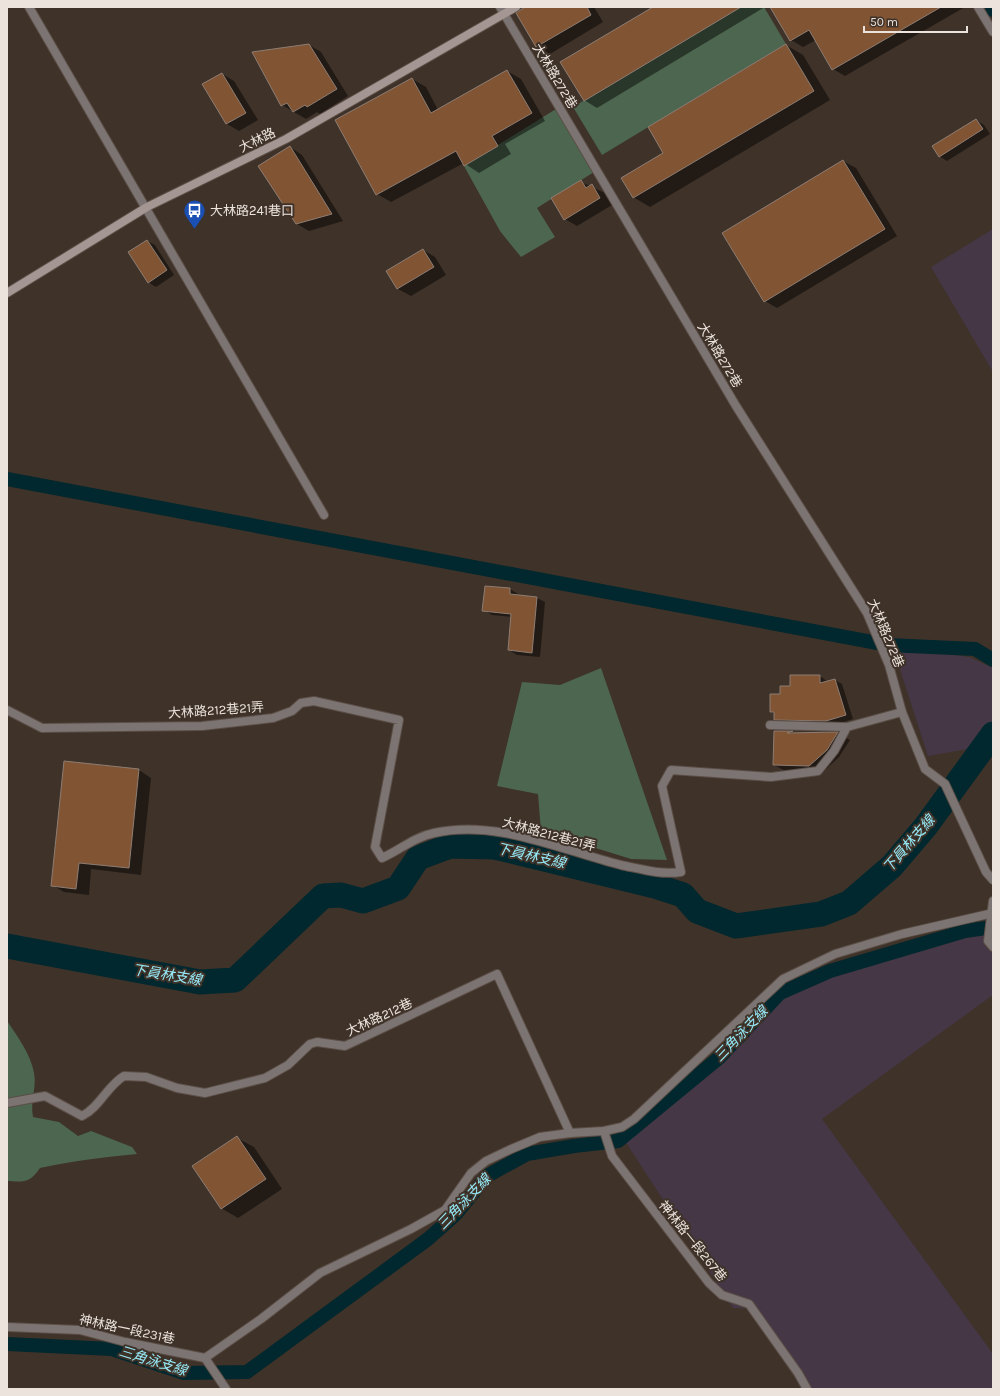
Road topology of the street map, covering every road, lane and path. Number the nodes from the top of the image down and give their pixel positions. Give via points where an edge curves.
1 (29, 7) edge
2 (516, 7) edge
3 (978, 7) edge
4 (502, 11) edge
5 (993, 32) edge
6 (147, 207) junction
7 (7, 293) edge
8 (324, 515) dead end
9 (7, 710) edge
10 (902, 712) junction
11 (770, 725) dead end
12 (847, 727) junction
13 (993, 880) edge
14 (993, 901) edge
15 (992, 912) edge
16 (993, 947) edge
17 (7, 1103) edge
18 (604, 1131) junction
19 (570, 1132) junction
20 (7, 1327) edge
21 (205, 1358) junction
22 (226, 1389) edge
23 (807, 1389) edge

1 - 6 street
2 - 4 street, 大林路
3 - 5 street
4 - 6 street, 大林路 via 286,139
4 - 10 street, 大林路272巷 via 736,406 867,613 888,665
6 - 7 street, 大林路
6 - 8 street
9 - 12 street, 大林路212巷21弄 via 42,728 202,726 273,718 292,711 301,703 314,701 400,720 375,847 382,858 412,840 434,833 470,828 519,836 586,856 666,874 680,872 662,786 671,770 771,777 818,770 834,752
10 - 12 street
10 - 13 street, 大林路272巷 via 925,769 945,784 986,872
11 - 12 street
14 - 15 street
15 - 16 street via 988,941
15 - 18 street via 902,934 835,954 783,979 634,1119 622,1127
17 - 19 street, 大林路212巷 via 45,1096 82,1116 91,1111 104,1094 124,1076 146,1077 177,1088 205,1093 265,1078 288,1065 310,1044 317,1042 345,1046 497,974
18 - 19 street
18 - 23 street, 神林路一段267巷 via 612,1156 709,1283 722,1295 749,1304
19 - 21 street via 540,1138 486,1161 471,1173 445,1210 320,1273 262,1319
20 - 21 street, 神林路一段231巷 via 80,1330
21 - 22 street

